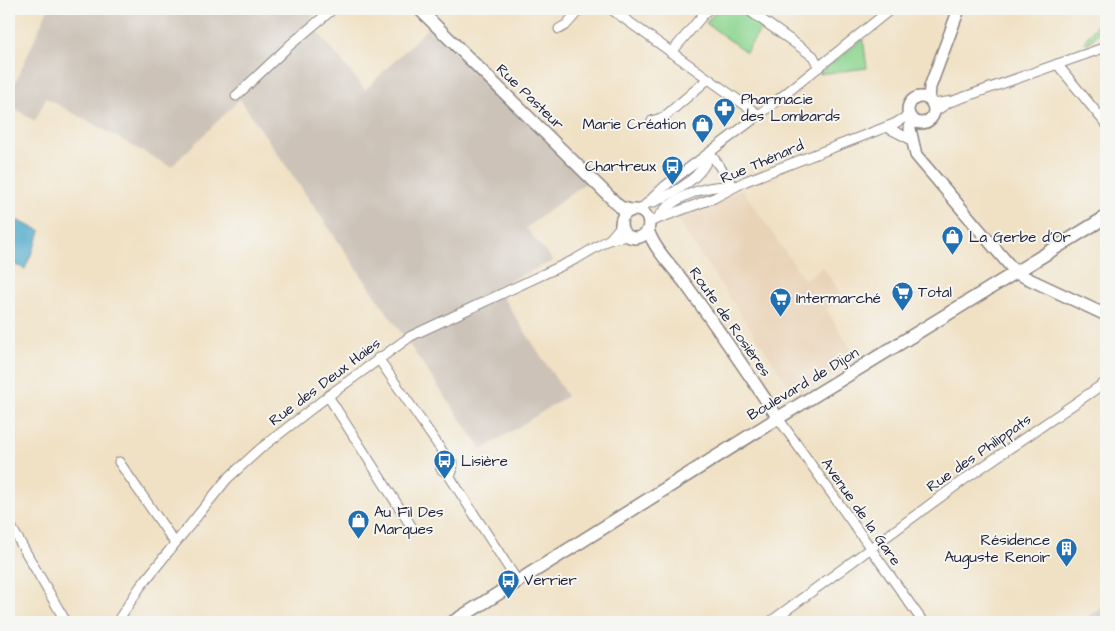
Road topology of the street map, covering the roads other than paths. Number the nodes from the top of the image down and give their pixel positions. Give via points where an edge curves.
1 (333, 9) edge
2 (419, 9) edge
3 (580, 9) edge
4 (611, 9) edge
5 (708, 9) edge
6 (748, 9) edge
7 (891, 9) edge
8 (959, 9) edge
9 (559, 29) dead end
10 (1106, 47) edge
11 (671, 53) junction
12 (1057, 64) junction
13 (819, 67) junction
14 (708, 79) junction
15 (930, 87) junction
16 (236, 96) dead end
17 (949, 101) junction
18 (929, 103) junction
19 (759, 115) junction
20 (914, 119) junction
21 (652, 121) dead end
22 (1106, 124) edge
23 (886, 127) junction
24 (913, 143) junction
25 (710, 153) junction
26 (734, 187) junction
27 (630, 213) junction
28 (1106, 217) edge
29 (651, 224) junction
30 (634, 237) junction
31 (610, 239) junction
32 (654, 245) junction
33 (1016, 273) junction
34 (1106, 315) edge
35 (378, 358) junction
36 (1106, 382) edge
37 (328, 396) junction
38 (778, 418) junction
39 (119, 462) dead end
40 (9, 522) edge
41 (413, 529) dead end
42 (175, 543) junction
43 (870, 549) junction
44 (518, 582) junction
45 (66, 622) edge
46 (117, 622) edge
47 (453, 622) edge
48 (770, 622) edge
49 (923, 622) edge

1 - 16 street
2 - 27 street, Rue Pasteur
3 - 9 street
4 - 11 street
5 - 11 street
6 - 13 street via 813,56
7 - 13 street
8 - 15 street
10 - 12 street
11 - 14 street
12 - 17 street
12 - 22 street
13 - 19 street
14 - 19 street
14 - 21 street via 664,117
15 - 17 street via 940,99
15 - 18 street
17 - 18 street
18 - 20 street via 932,118
18 - 20 street via 910,104
19 - 25 street
20 - 23 street, Rue Thénard
20 - 24 street
23 - 24 street
23 - 26 street, Rue Thénard
24 - 33 street via 916,155
25 - 26 street
25 - 27 street via 706,165 673,194
26 - 29 street, Rue Thénard
27 - 29 street, Route de Rosières via 646,215
27 - 30 street
27 - 31 street, Rue des Deux Haies
28 - 33 main road, Boulevard de Dijon
29 - 30 street
29 - 32 street, Route de Rosières
30 - 31 street, Rue des Deux Haies
30 - 32 street, Route de Rosières
31 - 35 street, Rue des Deux Haies via 576,259 411,336
32 - 38 street, Route de Rosières via 718,328
33 - 34 street
33 - 38 main road, Boulevard de Dijon
35 - 37 street, Rue des Deux Haies
35 - 44 street via 454,468 448,474
36 - 43 street, Rue des Philippats
37 - 41 street
37 - 42 street, Rue des Deux Haies via 227,479
38 - 43 street, Avenue de la Gare
38 - 44 main road, Boulevard de Dijon
39 - 42 street
40 - 45 street
42 - 46 street, Rue des Deux Haies
43 - 48 street, Rue des Philippats
43 - 49 street, Avenue de la Gare
44 - 47 main road, Boulevard de Dijon

